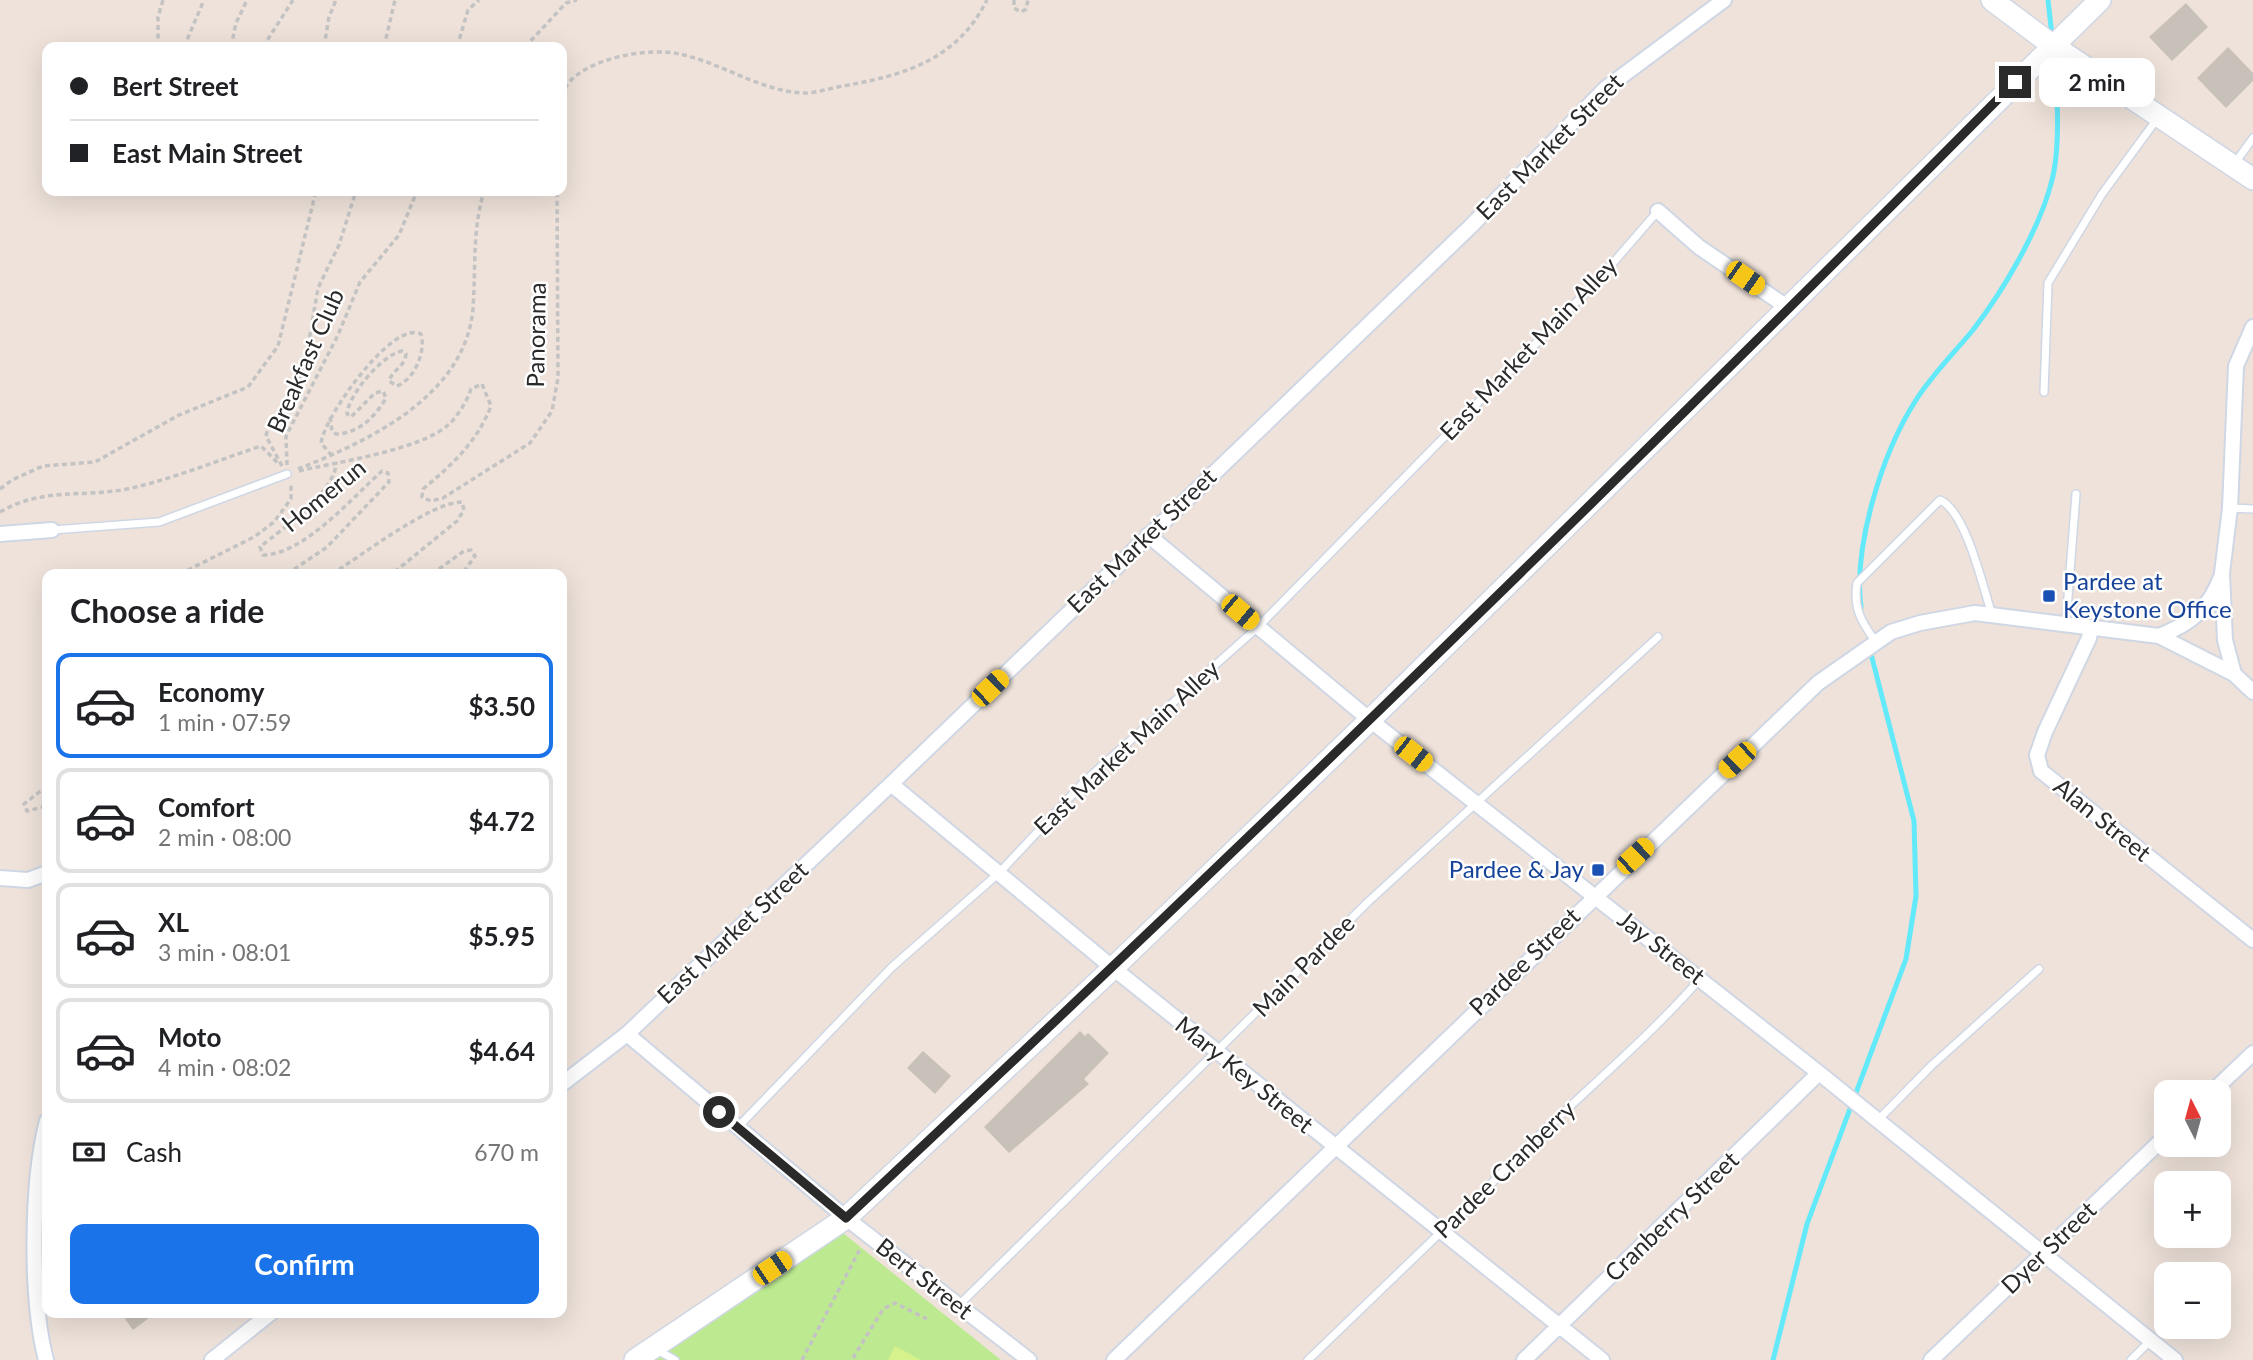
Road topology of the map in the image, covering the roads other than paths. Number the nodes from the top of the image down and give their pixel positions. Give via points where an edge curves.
1 (1724, 0) edge
2 (1992, 0) edge
3 (2100, 0) edge
4 (2052, 45) junction
5 (2160, 116) junction
6 (2253, 138) edge
7 (2234, 165) junction
8 (2253, 179) edge
9 (1658, 211) joint
10 (1790, 309) junction
11 (2253, 327) edge
12 (2044, 392) dead end
13 (287, 474) road end
14 (2076, 494) dead end
15 (2230, 508) junction
16 (2253, 509) edge
17 (52, 530) joint
18 (0, 534) edge
19 (1148, 535) junction
20 (2222, 573) junction
21 (1992, 615) junction
22 (2066, 623) junction
23 (1258, 627) junction
24 (2091, 627) junction
25 (1658, 636) dead end
26 (2159, 636) junction
27 (1875, 641) junction
28 (2234, 674) junction
29 (2253, 692) edge
30 (1370, 720) junction
31 (891, 784) junction
32 (1477, 804) junction
33 (999, 873) junction
34 (42, 875) edge
35 (0, 878) edge
36 (1594, 895) junction
37 (2253, 940) edge
38 (1113, 968) junction
39 (2039, 969) dead end
40 (1700, 979) junction
41 (627, 1034) junction
42 (1217, 1053) junction
43 (2253, 1053) edge
44 (1819, 1073) junction
45 (567, 1080) edge
46 (2225, 1080) edge
47 (1877, 1120) junction
48 (737, 1128) junction
49 (1334, 1147) junction
50 (2154, 1148) edge
51 (42, 1158) edge
52 (846, 1218) junction
53 (1441, 1232) junction
54 (2043, 1255) junction
55 (958, 1305) junction
56 (264, 1318) edge
57 (1560, 1326) junction
58 (2151, 1340) junction
59 (654, 1348) junction
60 (47, 1360) edge
61 (212, 1360) edge
62 (635, 1360) edge
63 (675, 1360) edge
64 (1030, 1360) edge
65 (1114, 1360) edge
66 (1308, 1360) edge
67 (1524, 1360) edge
68 (1602, 1360) edge
69 (1931, 1360) edge
70 (2131, 1360) edge
71 (2175, 1360) edge

1 - 19 street, East Market Street via 1606,88 1471,226
2 - 4 main road
3 - 4 main road
4 - 5 main road
4 - 10 main road
5 - 7 main road
5 - 12 lane via 2102,194 2048,283
6 - 7 lane
7 - 8 main road
9 - 10 street via 1699,247
9 - 23 lane, East Market Main Alley via 1600,278
10 - 30 main road
11 - 15 street via 2236,366
13 - 17 lane via 159,522
14 - 22 lane
15 - 16 lane
15 - 20 street
17 - 18 street
19 - 23 street, Jay Street
19 - 31 street, East Market Street
20 - 26 street via 2202,612
20 - 28 street via 2225,640
21 - 22 street, Pardee Street
21 - 27 street, Pardee Street via 1975,613 1920,623
21 - 27 lane via 1962,526 1949,504 1940,500 1857,583 1854,600 1858,615
22 - 24 street, Pardee Street
23 - 30 street, Jay Street
23 - 33 lane, East Market Main Alley via 1086,780
24 - 26 street, Pardee Street
24 - 37 street, Alan Street via 2037,755 2041,771
25 - 32 lane, Main Pardee
26 - 28 street, Pardee Street
27 - 36 street, Pardee Street via 1818,683
28 - 29 street
30 - 32 street, Jay Street
30 - 38 main road
31 - 33 street, Mary Key Street
31 - 41 street, East Market Street
32 - 36 street, Jay Street
32 - 42 lane, Main Pardee via 1368,901
33 - 38 street, Mary Key Street
33 - 48 lane, East Market Main Alley via 892,967
34 - 35 street via 27,880
36 - 40 street, Jay Street
36 - 49 street, Pardee Street
38 - 42 street, Mary Key Street
38 - 52 main road
39 - 47 lane
40 - 44 street, Jay Street
40 - 53 lane, Pardee Cranberry via 1662,1022
41 - 45 street, East Market Street
41 - 48 street, Bert Street
42 - 49 street, Mary Key Street
42 - 55 lane, Main Pardee
43 - 46 street
44 - 47 street, Jay Street
44 - 57 street, Cranberry Street
47 - 54 street, Jay Street
48 - 52 street, Bert Street
49 - 53 street, Mary Key Street
49 - 65 street, Pardee Street
50 - 54 street, Dyer Street
51 - 60 street via 36,1279
52 - 55 street, Bert Street
52 - 59 main road
53 - 57 street, Mary Key Street
53 - 66 lane, Pardee Cranberry
54 - 58 street, Jay Street
54 - 69 street, Dyer Street
55 - 64 street, Bert Street
56 - 61 street
57 - 67 street, Cranberry Street
57 - 68 street, Mary Key Street
58 - 70 lane
58 - 71 street, Jay Street
59 - 62 main road
59 - 63 lane

